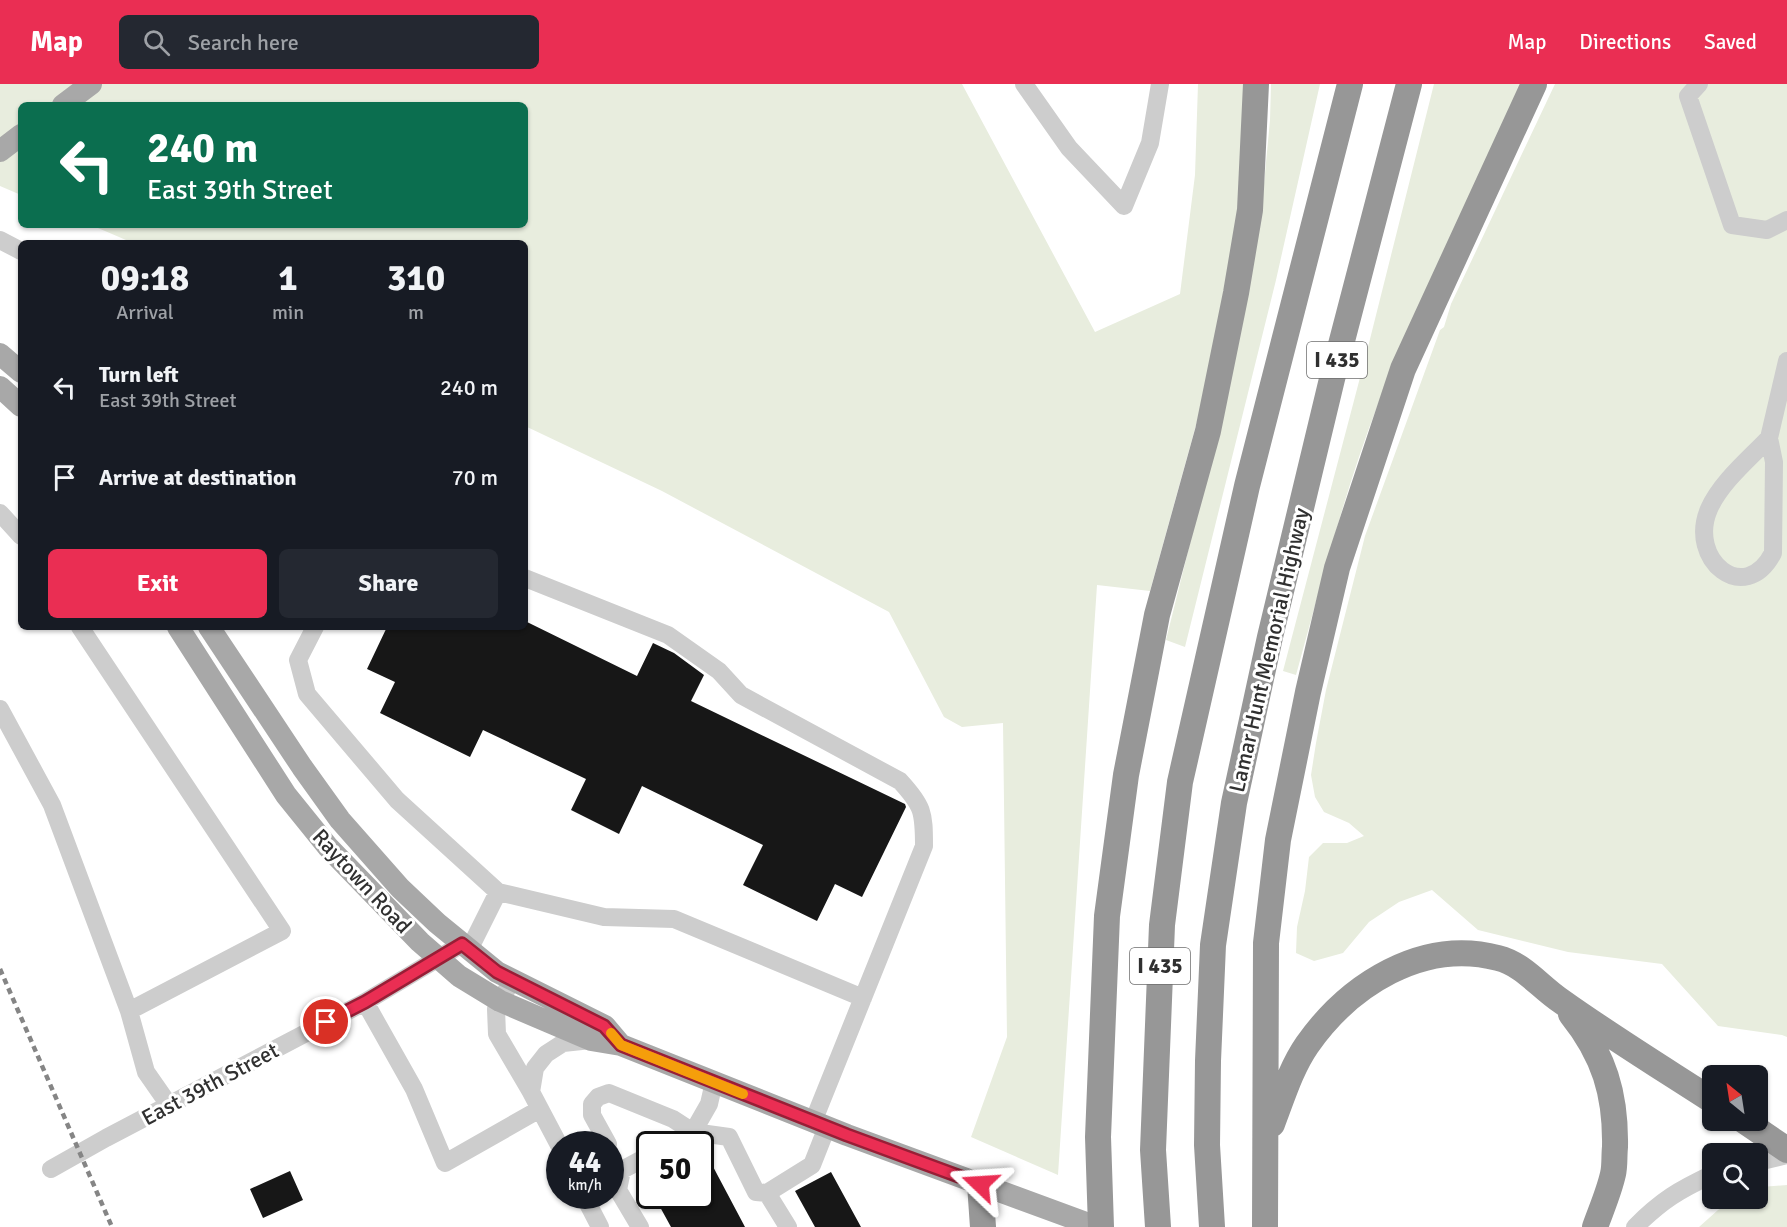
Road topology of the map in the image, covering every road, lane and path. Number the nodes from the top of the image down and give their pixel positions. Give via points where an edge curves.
1 (92, 84) edge
2 (1024, 84) edge
3 (1160, 84) edge
4 (1256, 84) edge
5 (1350, 84) edge
6 (1408, 84) edge
7 (1534, 84) edge
8 (1699, 84) edge
9 (67, 102) edge
10 (18, 137) edge
11 (0, 151) edge
12 (1787, 220) edge
13 (0, 240) edge
14 (18, 249) edge
15 (0, 354) edge
16 (1787, 361) edge
17 (18, 369) edge
18 (0, 387) edge
19 (18, 403) edge
20 (1769, 438) junction
21 (0, 513) edge
22 (18, 533) edge
23 (528, 579) edge
24 (82, 630) edge
25 (180, 630) edge
26 (211, 630) edge
27 (313, 630) edge
28 (249, 688) junction
29 (226, 701) junction
30 (0, 709) edge
31 (498, 892) junction
32 (465, 947) junction
33 (438, 958) junction
34 (512, 980) junction
35 (863, 998) junction
36 (1559, 1000) junction
37 (500, 1001) junction
38 (365, 1002) junction
39 (129, 1011) junction
40 (591, 1040) junction
41 (621, 1045) junction
42 (714, 1082) junction
43 (531, 1092) junction
44 (1702, 1094) edge
45 (169, 1105) junction
46 (540, 1109) junction
47 (820, 1125) junction
48 (552, 1131) edge
49 (601, 1131) edge
50 (691, 1131) edge
51 (694, 1131) edge
52 (1759, 1131) edge
53 (714, 1135) edge
54 (1266, 1138) junction
55 (1787, 1150) edge
56 (1787, 1155) edge
57 (1768, 1160) edge
58 (51, 1169) dead end
59 (1702, 1179) edge
60 (980, 1184) junction
61 (767, 1193) junction
62 (624, 1200) edge
63 (591, 1209) edge
64 (1265, 1219) edge
65 (600, 1227) edge
66 (640, 1227) edge
67 (788, 1227) edge
68 (983, 1227) edge
69 (1097, 1227) edge
70 (1101, 1227) edge
71 (1158, 1227) edge
72 (1212, 1227) edge
73 (1595, 1227) edge
74 (1635, 1227) edge

1 - 9 main road
2 - 3 street via 1069,148 1124,206 1150,143
4 - 70 highway via 1250,210 1236,293 1208,431 1157,615 1126,775 1107,916 1098,1137
5 - 71 highway, I 435 via 1247,486 1180,782 1162,925 1153,1150
6 - 72 highway, Lamar Hunt Memorial Highway / I 435 via 1329,390 1234,803 1213,945 1208,1061
7 - 54 highway via 1403,369 1337,568 1278,840 1266,942
8 - 12 street via 1688,96 1732,225 1767,230
10 - 11 main road
13 - 14 street
15 - 17 main road
16 - 20 street
18 - 19 main road
20 - 20 street via 1718,492 1708,511 1704,536 1709,556 1725,574 1756,572 1773,553 1774,462
21 - 22 street
23 - 35 street via 668,635 719,671 741,695 900,781 915,796 924,815 924,846
24 - 39 street via 282,931
25 - 29 main road, Raytown Road
26 - 28 main road, Raytown Road
27 - 31 street via 298,660 307,694 398,800
28 - 29 main road
28 - 32 main road, Raytown Road via 340,820 400,888
29 - 33 main road, Raytown Road via 286,795 328,847
30 - 39 street via 52,805
31 - 32 street
31 - 35 street via 604,917 674,919
32 - 33 street, East 39th Street
32 - 34 main road, Raytown Road
33 - 37 main road, Raytown Road
33 - 38 street, East 39th Street
34 - 37 street
34 - 41 main road, Raytown Road via 604,1026
35 - 47 street
36 - 44 highway
36 - 54 highway via 1522,970 1499,958 1461,953 1429,957 1394,968 1366,984 1335,1012 1307,1046
36 - 73 highway via 1585,1032 1602,1062 1612,1094 1614,1172
37 - 40 main road, Raytown Road
37 - 43 street via 496,1009 497,1034
38 - 45 street, East 39th Street
38 - 46 street via 414,1089 445,1163
39 - 45 street via 146,1072
40 - 41 main road, Raytown Road
40 - 43 street via 563,1043 546,1054 535,1068
41 - 42 main road, Raytown Road
42 - 47 main road, Raytown Road
42 - 51 street via 709,1104
43 - 46 street
45 - 58 street, East 39th Street
46 - 48 street
47 - 60 main road, Raytown Road
47 - 61 street via 812,1165
49 - 50 street via 592,1115 592,1104 609,1093 673,1119
52 - 55 highway
53 - 61 street via 729,1137 756,1192
54 - 64 highway
56 - 57 street
59 - 74 street via 1677,1191
60 - 68 highway
60 - 69 main road, Raytown Road
61 - 67 street
62 - 66 street
63 - 65 street

